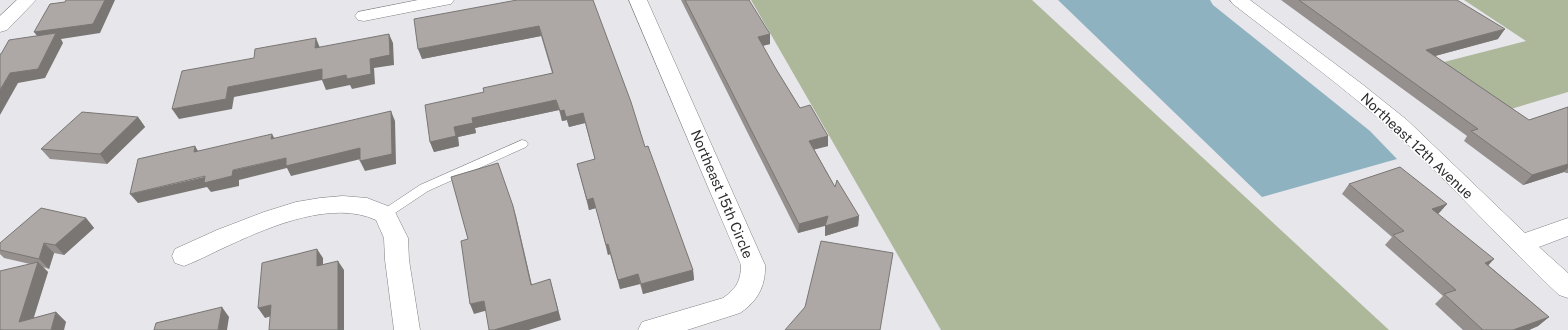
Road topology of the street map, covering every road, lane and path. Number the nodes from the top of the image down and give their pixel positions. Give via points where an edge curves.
1 (27, 0) edge
2 (445, 0) edge
3 (638, 0) edge
4 (1239, 0) edge
5 (364, 16) dead end
6 (0, 26) edge
7 (522, 144) dead end
8 (385, 214) junction
9 (1568, 227) edge
10 (1520, 244) junction
11 (184, 256) dead end
12 (1568, 288) edge
13 (407, 330) edge
14 (651, 330) edge

1 - 6 street
2 - 5 street
3 - 14 street, Northeast 15th Circle via 753,265 754,274 748,292 731,306
4 - 10 street, Northeast 12th Avenue via 1376,105
7 - 8 lane via 424,188
8 - 11 street via 367,206 338,204 314,207 235,231
8 - 13 street via 396,238 396,260
9 - 10 street
10 - 12 street, Northeast 12th Avenue

